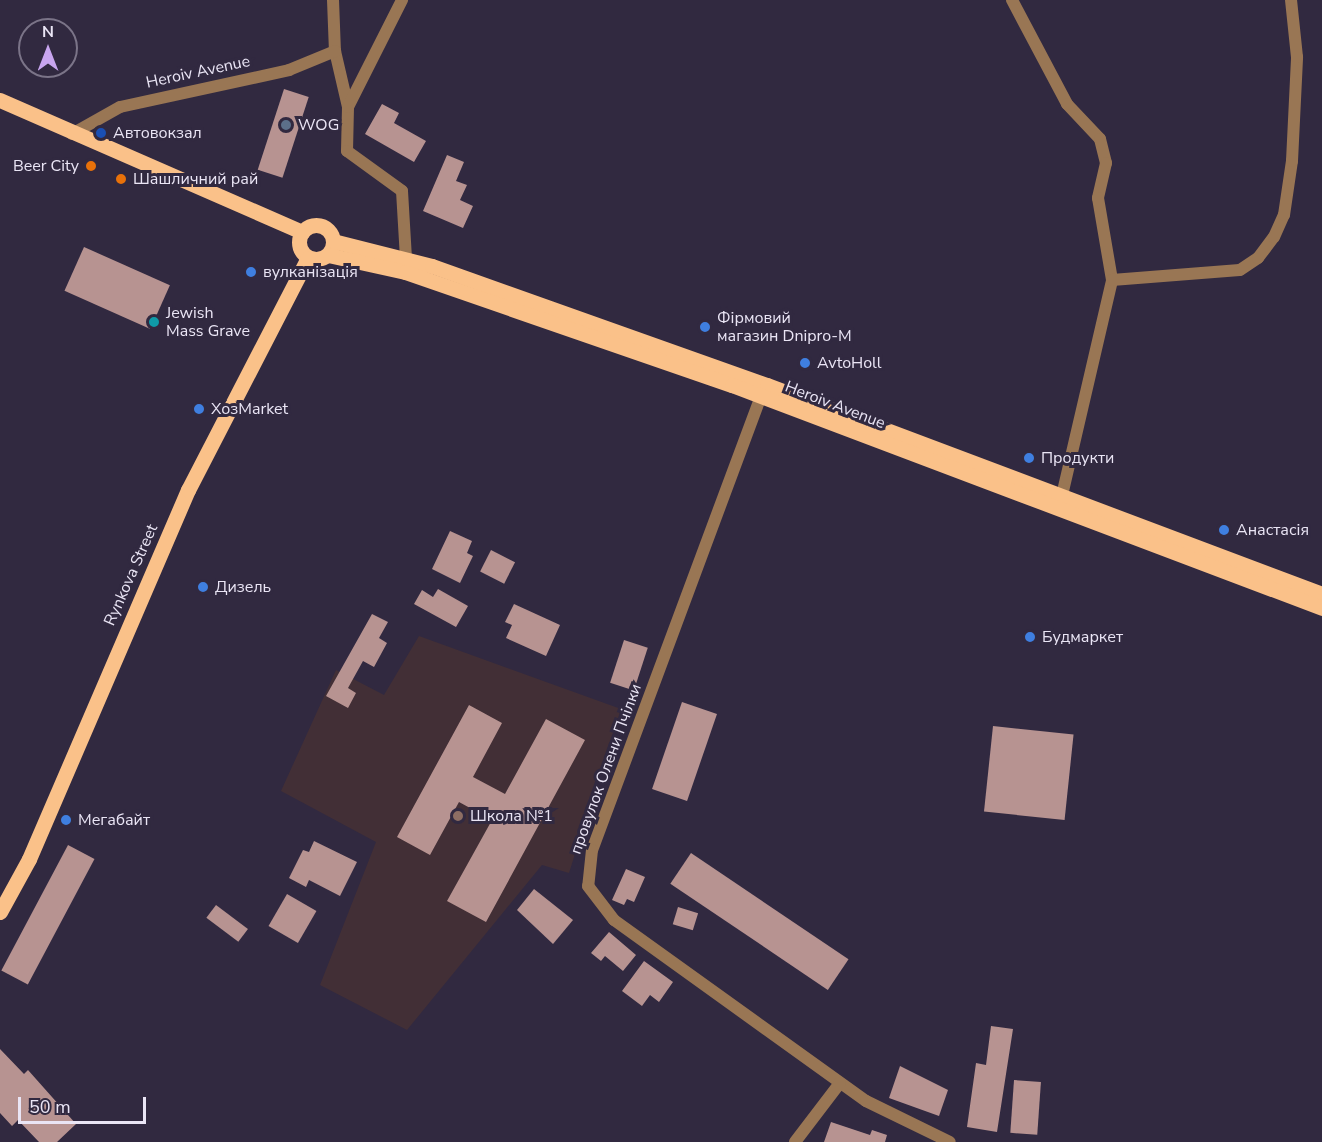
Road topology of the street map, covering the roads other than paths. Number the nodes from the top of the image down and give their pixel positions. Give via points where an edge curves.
1 (333, 0) edge
2 (402, 0) edge
3 (1012, 0) edge
4 (1291, 0) edge
5 (335, 51) junction
6 (0, 100) edge
7 (348, 107) junction
8 (72, 134) junction
9 (302, 232) junction
10 (330, 248) junction
11 (308, 258) junction
12 (406, 259) junction
13 (1112, 280) junction
14 (761, 396) junction
15 (1060, 502) junction
16 (1322, 594) edge
17 (1322, 608) edge
18 (0, 912) edge
19 (840, 1083) junction
20 (795, 1142) edge
21 (950, 1142) edge

1 - 5 street
2 - 7 street
3 - 13 street via 1067,104 1100,139 1106,163 1098,198
4 - 13 street via 1297,57 1292,161 1284,215 1274,237 1258,258 1240,270
5 - 7 street
5 - 8 street, Heroiv Avenue via 289,70 120,107
6 - 8 main road
7 - 12 street via 347,151 402,191
8 - 9 main road
9 - 10 main road via 320,226
9 - 11 main road via 298,244
10 - 11 main road
10 - 12 main road, Heroiv Avenue
10 - 14 main road, Heroiv Avenue
11 - 18 main road, Rynkova Street via 188,490 29,859
12 - 15 main road, Heroiv Avenue
13 - 15 street
14 - 15 main road, Heroiv Avenue
14 - 19 street, провулок Олени Пчілки via 598,833 587,870 588,886 614,920
15 - 16 main road, Heroiv Avenue
15 - 17 main road, Heroiv Avenue
19 - 20 street
19 - 21 street, провулок Олени Пчілки via 902,1123

